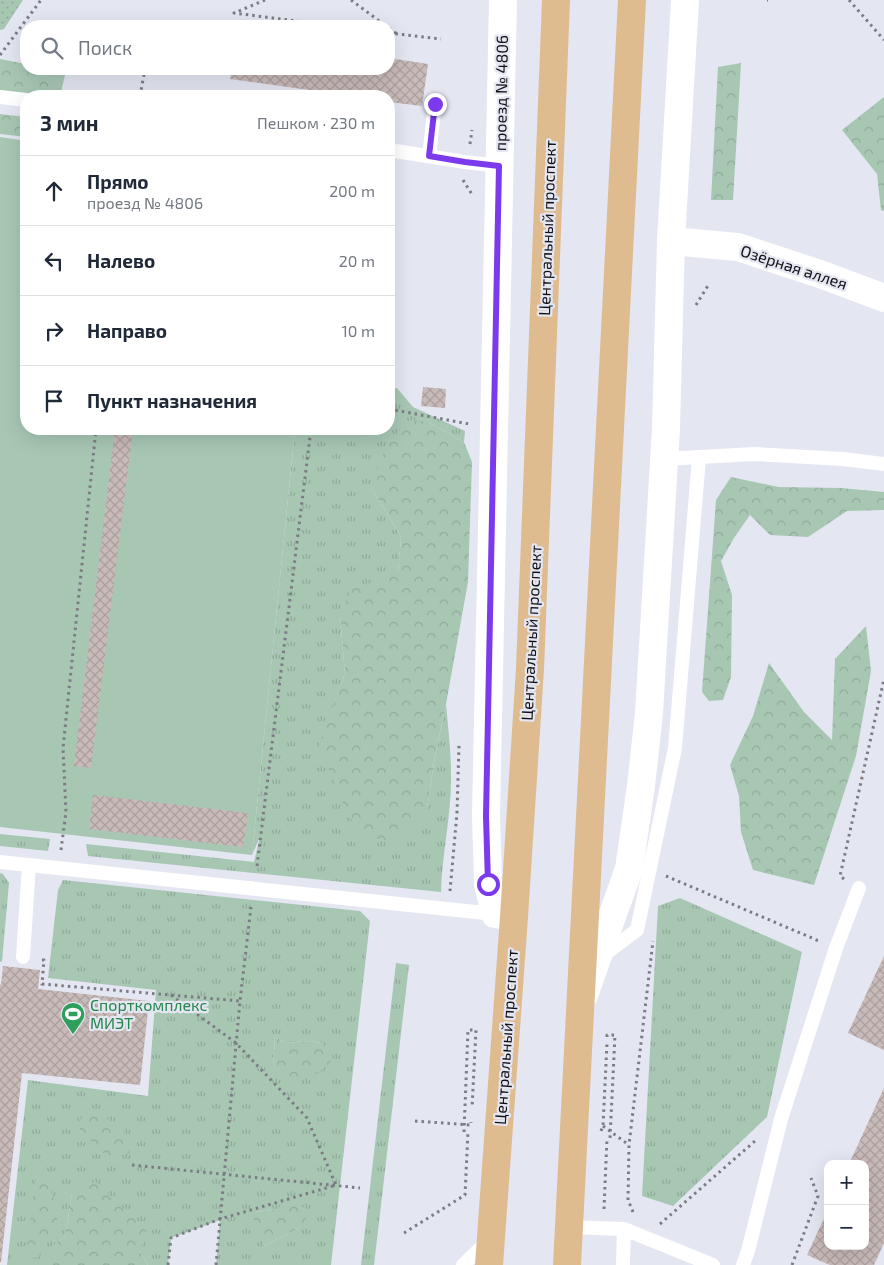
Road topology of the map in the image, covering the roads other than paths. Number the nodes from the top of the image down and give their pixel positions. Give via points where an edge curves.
1 (503, 0) edge
2 (556, 0) edge
3 (632, 0) edge
4 (685, 0) edge
5 (0, 97) edge
6 (20, 99) edge
7 (435, 104) dead end
8 (395, 151) edge
9 (429, 156) junction
10 (499, 166) junction
11 (671, 240) junction
12 (884, 298) edge
13 (699, 458) junction
14 (664, 459) junction
15 (884, 464) edge
16 (0, 862) edge
17 (30, 865) junction
18 (859, 888) dead end
19 (505, 916) junction
20 (22, 957) road end
21 (596, 962) junction
22 (581, 1006) junction
23 (569, 1227) junction
24 (624, 1229) junction
25 (491, 1238) junction
26 (463, 1265) edge
27 (489, 1265) edge
28 (567, 1265) edge
29 (623, 1265) edge
30 (713, 1265) edge
31 (743, 1265) edge

1 - 10 street, проезд № 4806
2 - 19 main road, Центральный проспект via 530,669
3 - 22 main road
4 - 11 street
5 - 6 lane
7 - 9 lane
8 - 9 lane
9 - 10 lane
10 - 19 street, проезд № 4806 via 486,816 488,884
11 - 12 street, Озёрная аллея via 738,247
11 - 14 street
13 - 14 lane
13 - 15 lane via 754,454
13 - 21 lane via 675,748 637,930
14 - 21 street via 649,713 640,795 629,869
16 - 17 lane
17 - 19 lane
17 - 20 lane
18 - 31 lane via 836,948 781,1119
19 - 25 main road, Центральный проспект
21 - 22 street
22 - 23 main road
23 - 24 lane
23 - 28 main road
24 - 29 lane
24 - 30 lane
25 - 26 lane
25 - 27 main road, Центральный проспект

